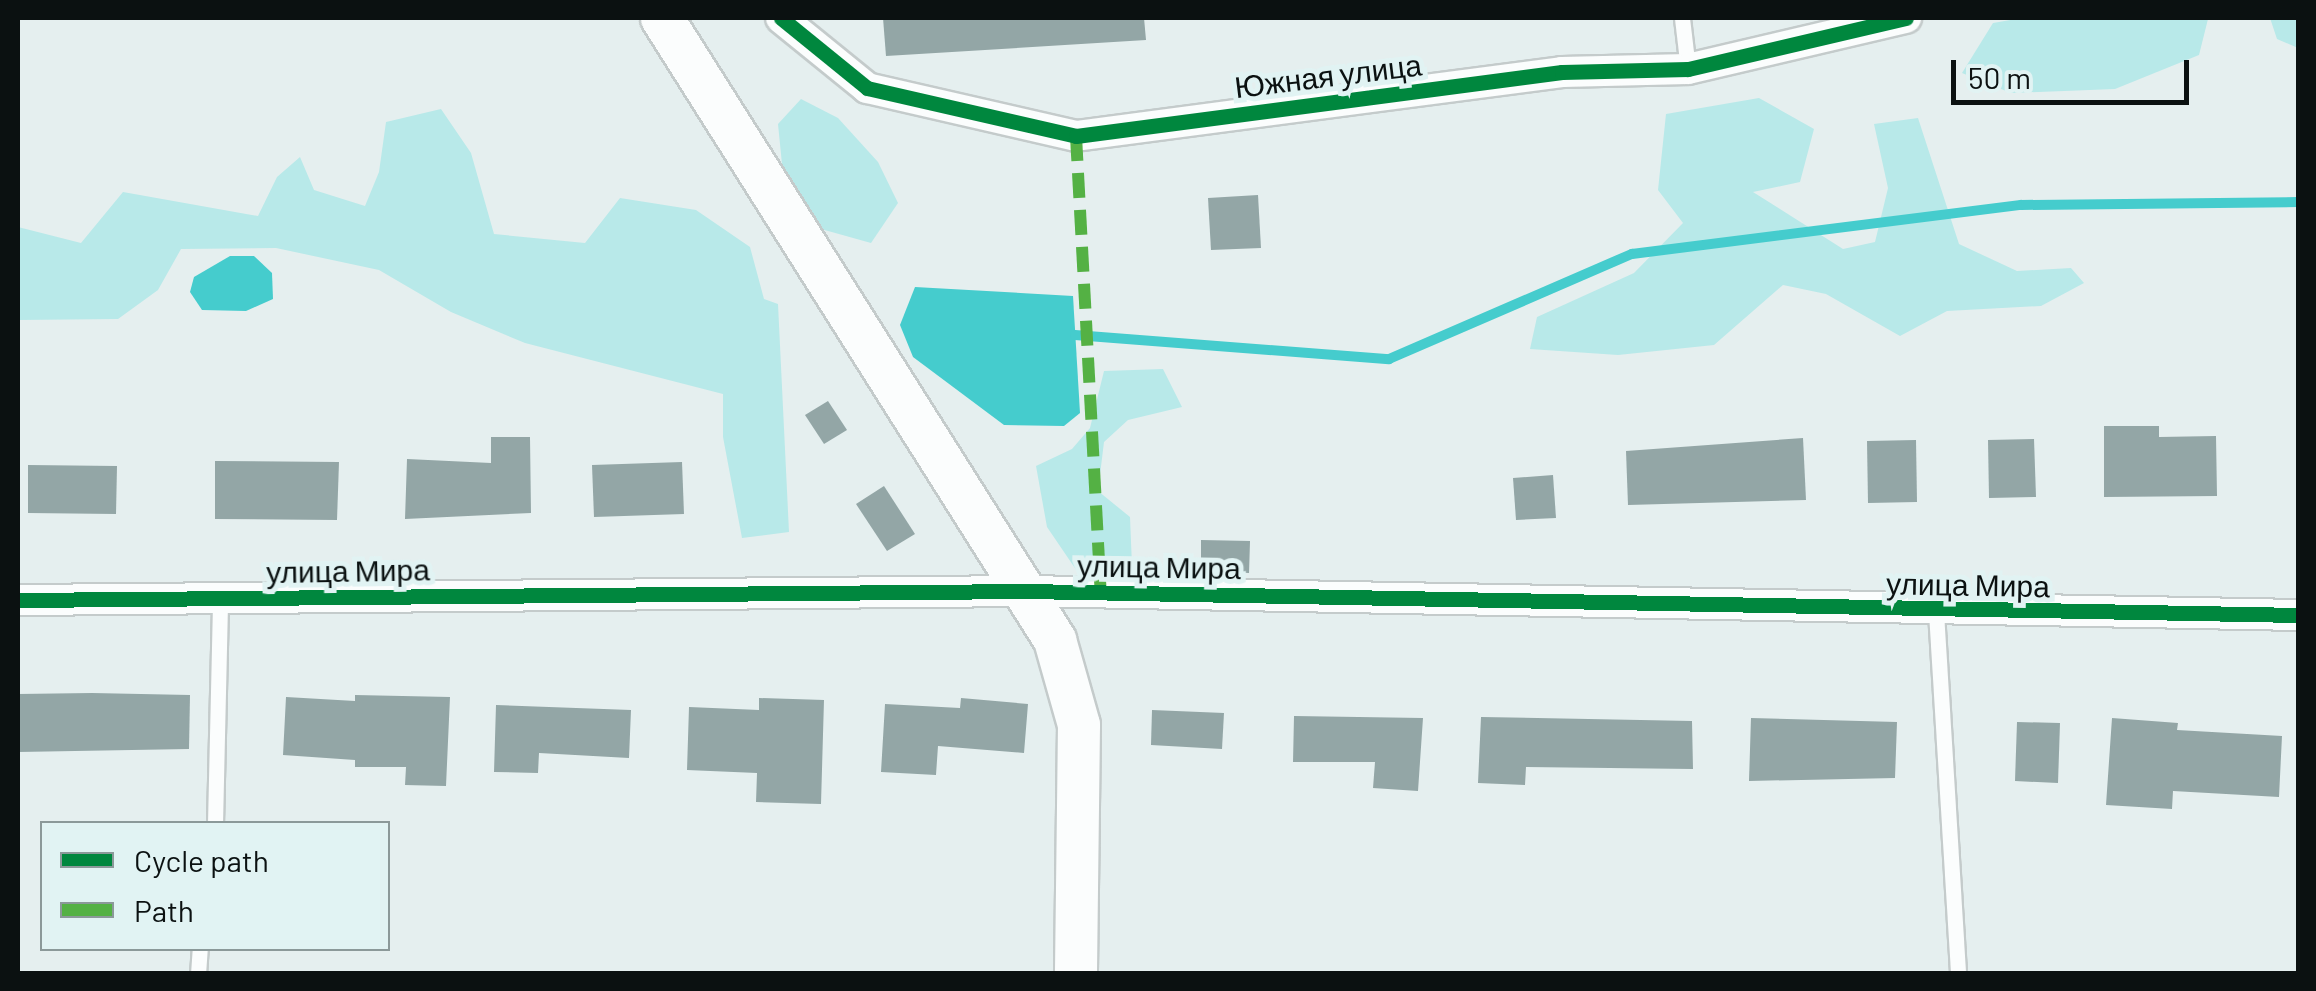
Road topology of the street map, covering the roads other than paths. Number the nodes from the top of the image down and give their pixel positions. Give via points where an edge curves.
1 (662, 18) edge
2 (781, 18) edge
3 (1682, 18) edge
4 (1906, 18) edge
5 (1688, 68) junction
6 (1026, 591) junction
7 (220, 598) junction
8 (18, 600) edge
9 (1936, 612) junction
10 (2298, 615) edge
11 (215, 821) edge
12 (1076, 974) edge
13 (1958, 974) edge

1 - 6 main road
2 - 5 street, Южная улица via 867,88 1076,136 1562,72
3 - 5 lane
4 - 5 street, Южная улица
6 - 7 street, улица Мира
6 - 9 street, улица Мира
6 - 12 main road via 1055,640 1079,725
7 - 8 street, улица Мира
7 - 11 lane
9 - 10 street, улица Мира
9 - 13 lane

